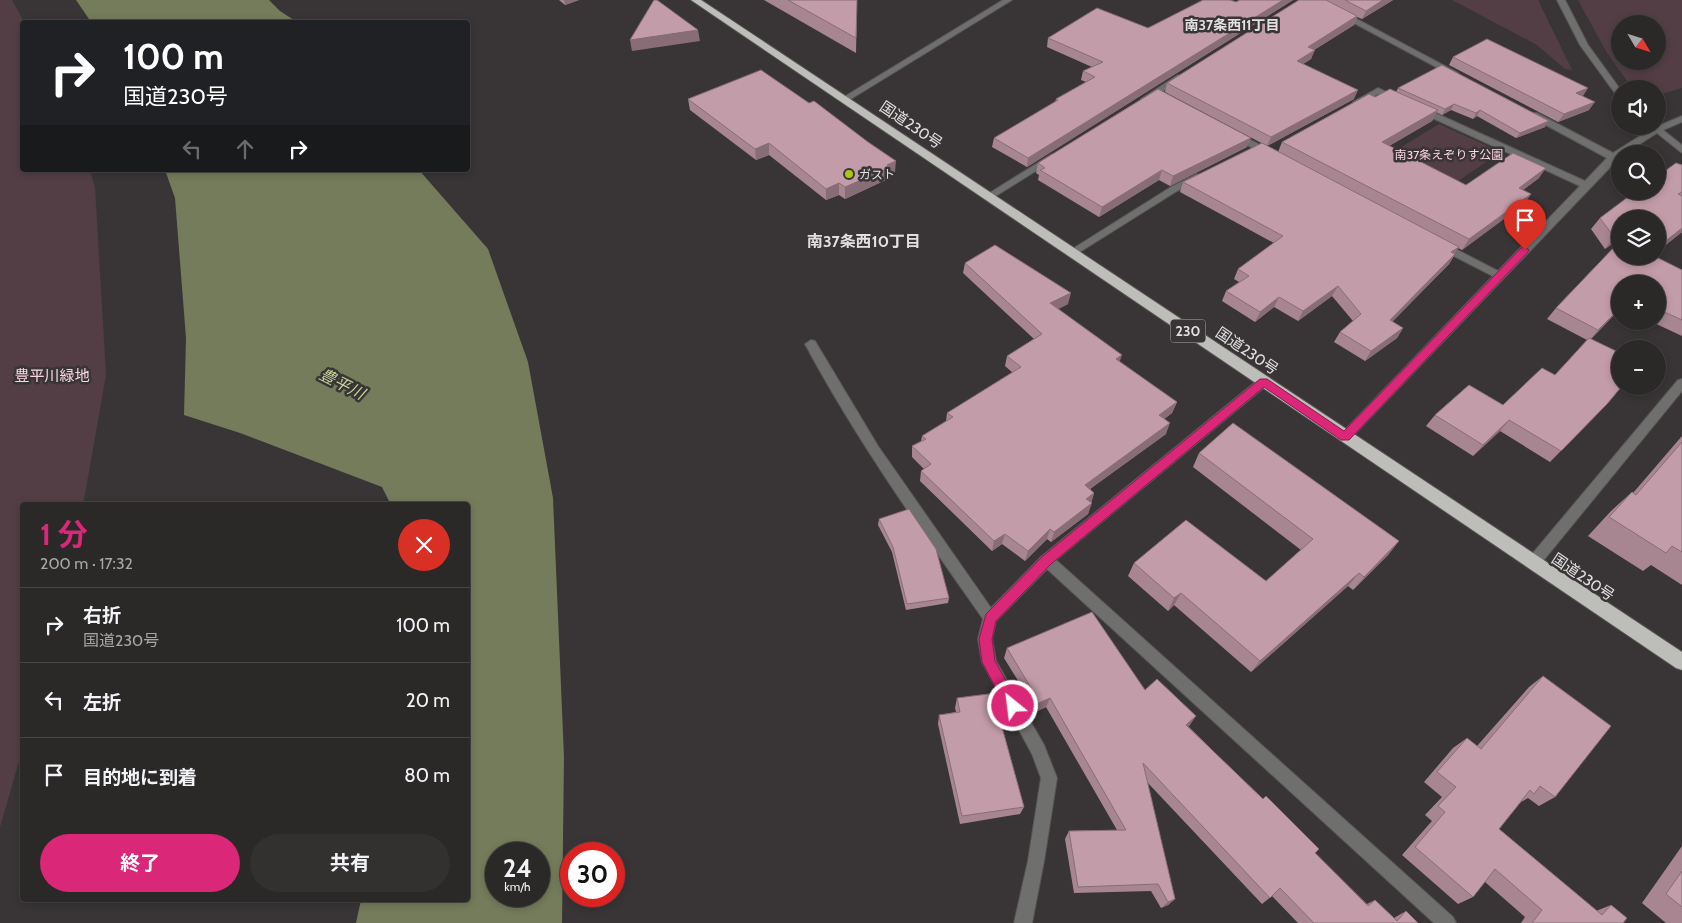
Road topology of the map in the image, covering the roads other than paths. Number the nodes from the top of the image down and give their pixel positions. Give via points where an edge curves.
1 (694, 0) edge
2 (1008, 0) edge
3 (1315, 0) edge
4 (1561, 0) edge
5 (1188, 72) edge
6 (1464, 78) edge
7 (1611, 82) edge
8 (843, 100) junction
9 (1139, 103) edge
10 (1353, 105) edge
11 (1525, 111) edge
12 (1682, 119) edge
13 (1666, 124) edge
14 (1225, 129) edge
15 (1644, 135) edge
16 (1663, 135) edge
17 (1630, 145) edge
18 (1064, 150) edge
19 (1682, 150) edge
20 (1611, 156) edge
21 (1611, 159) edge
22 (1284, 161) edge
23 (1208, 172) edge
24 (1587, 185) junction
25 (988, 197) junction
26 (1431, 240) edge
27 (1071, 253) junction
28 (1500, 276) junction
29 (811, 344) dead end
30 (1263, 382) junction
31 (1682, 383) edge
32 (1345, 437) junction
33 (1047, 560) junction
34 (1533, 562) junction
35 (990, 618) junction
36 (1682, 662) edge
37 (1023, 923) edge
38 (1447, 923) edge

1 - 8 highway, 国道230号 / 230
2 - 8 street
3 - 6 street
4 - 7 street via 1584,45
5 - 9 street via 1160,95
8 - 25 highway, 国道230号 / 230
10 - 24 street via 1378,90
11 - 20 street
12 - 13 street
14 - 22 street
15 - 17 street
16 - 19 street
18 - 25 street
21 - 24 street
23 - 27 street via 1174,189
24 - 28 street
25 - 27 highway, 国道230号 / 230
26 - 28 street
27 - 30 highway, 国道230号 / 230
28 - 32 street
29 - 35 street via 835,391
30 - 32 highway, 国道230号 / 230
30 - 33 street
31 - 34 street
32 - 34 highway, 国道230号 / 230
33 - 35 street
33 - 38 street
34 - 36 highway, 国道230号 / 230
35 - 37 street via 986,639 989,662 1038,750 1049,778

